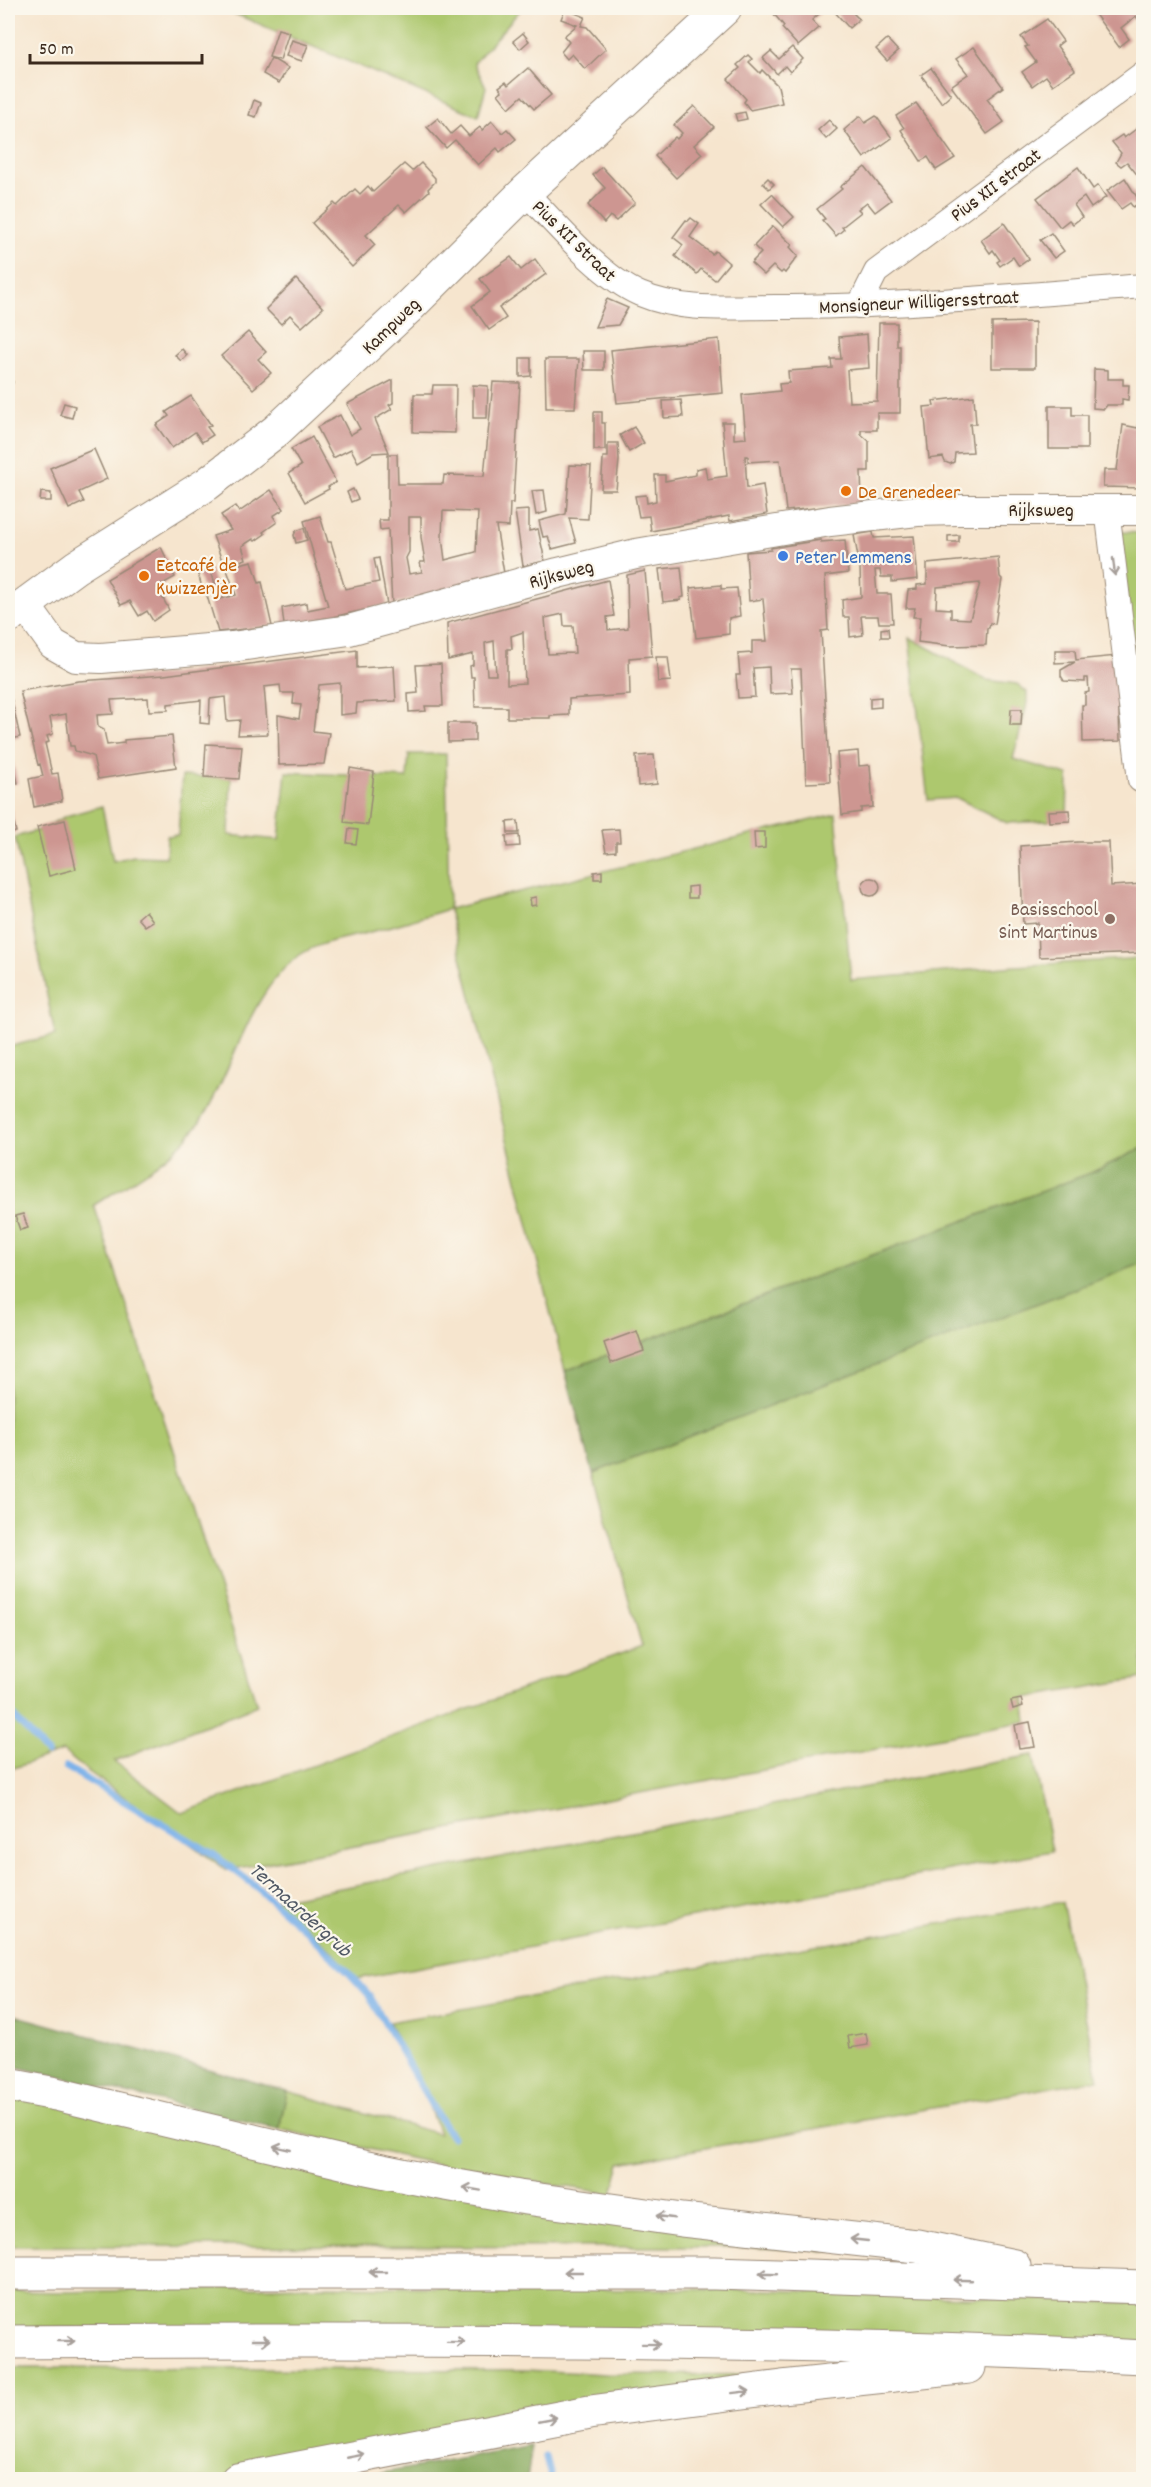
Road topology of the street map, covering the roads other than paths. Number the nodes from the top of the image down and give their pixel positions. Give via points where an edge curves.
1 (725, 8) edge
2 (1143, 73) edge
3 (525, 192) junction
4 (1143, 286) edge
5 (859, 306) junction
6 (694, 307) joint
7 (1107, 509) junction
8 (1143, 510) edge
9 (16, 611) edge
10 (1143, 780) edge
11 (8, 2085) edge
12 (8, 2273) edge
13 (1105, 2285) junction
14 (1143, 2287) edge
15 (8, 2342) edge
16 (1091, 2355) junction
17 (1143, 2357) edge
18 (237, 2480) edge

1 - 3 main road, Kampweg
2 - 5 street, Pius XII straat via 876,272
3 - 6 street, Pius XII Straat via 621,285 660,301
3 - 9 main road, Kampweg via 276,431 207,484 111,543
4 - 5 street, Monsigneur Willigersstraat
5 - 6 street, Monsigneur Willigersstraat
7 - 8 street, Rijksweg
7 - 9 street, Rijksweg via 917,511 830,521 636,554 368,625 232,647 76,657 53,644
7 -> 10 street
13 -> 11 main road via 917,2246 682,2220 457,2186
13 -> 12 main road via 714,2273
13 - 14 main road
15 -> 16 main road via 710,2344
16 - 17 main road
18 -> 16 main road via 590,2412 782,2387

